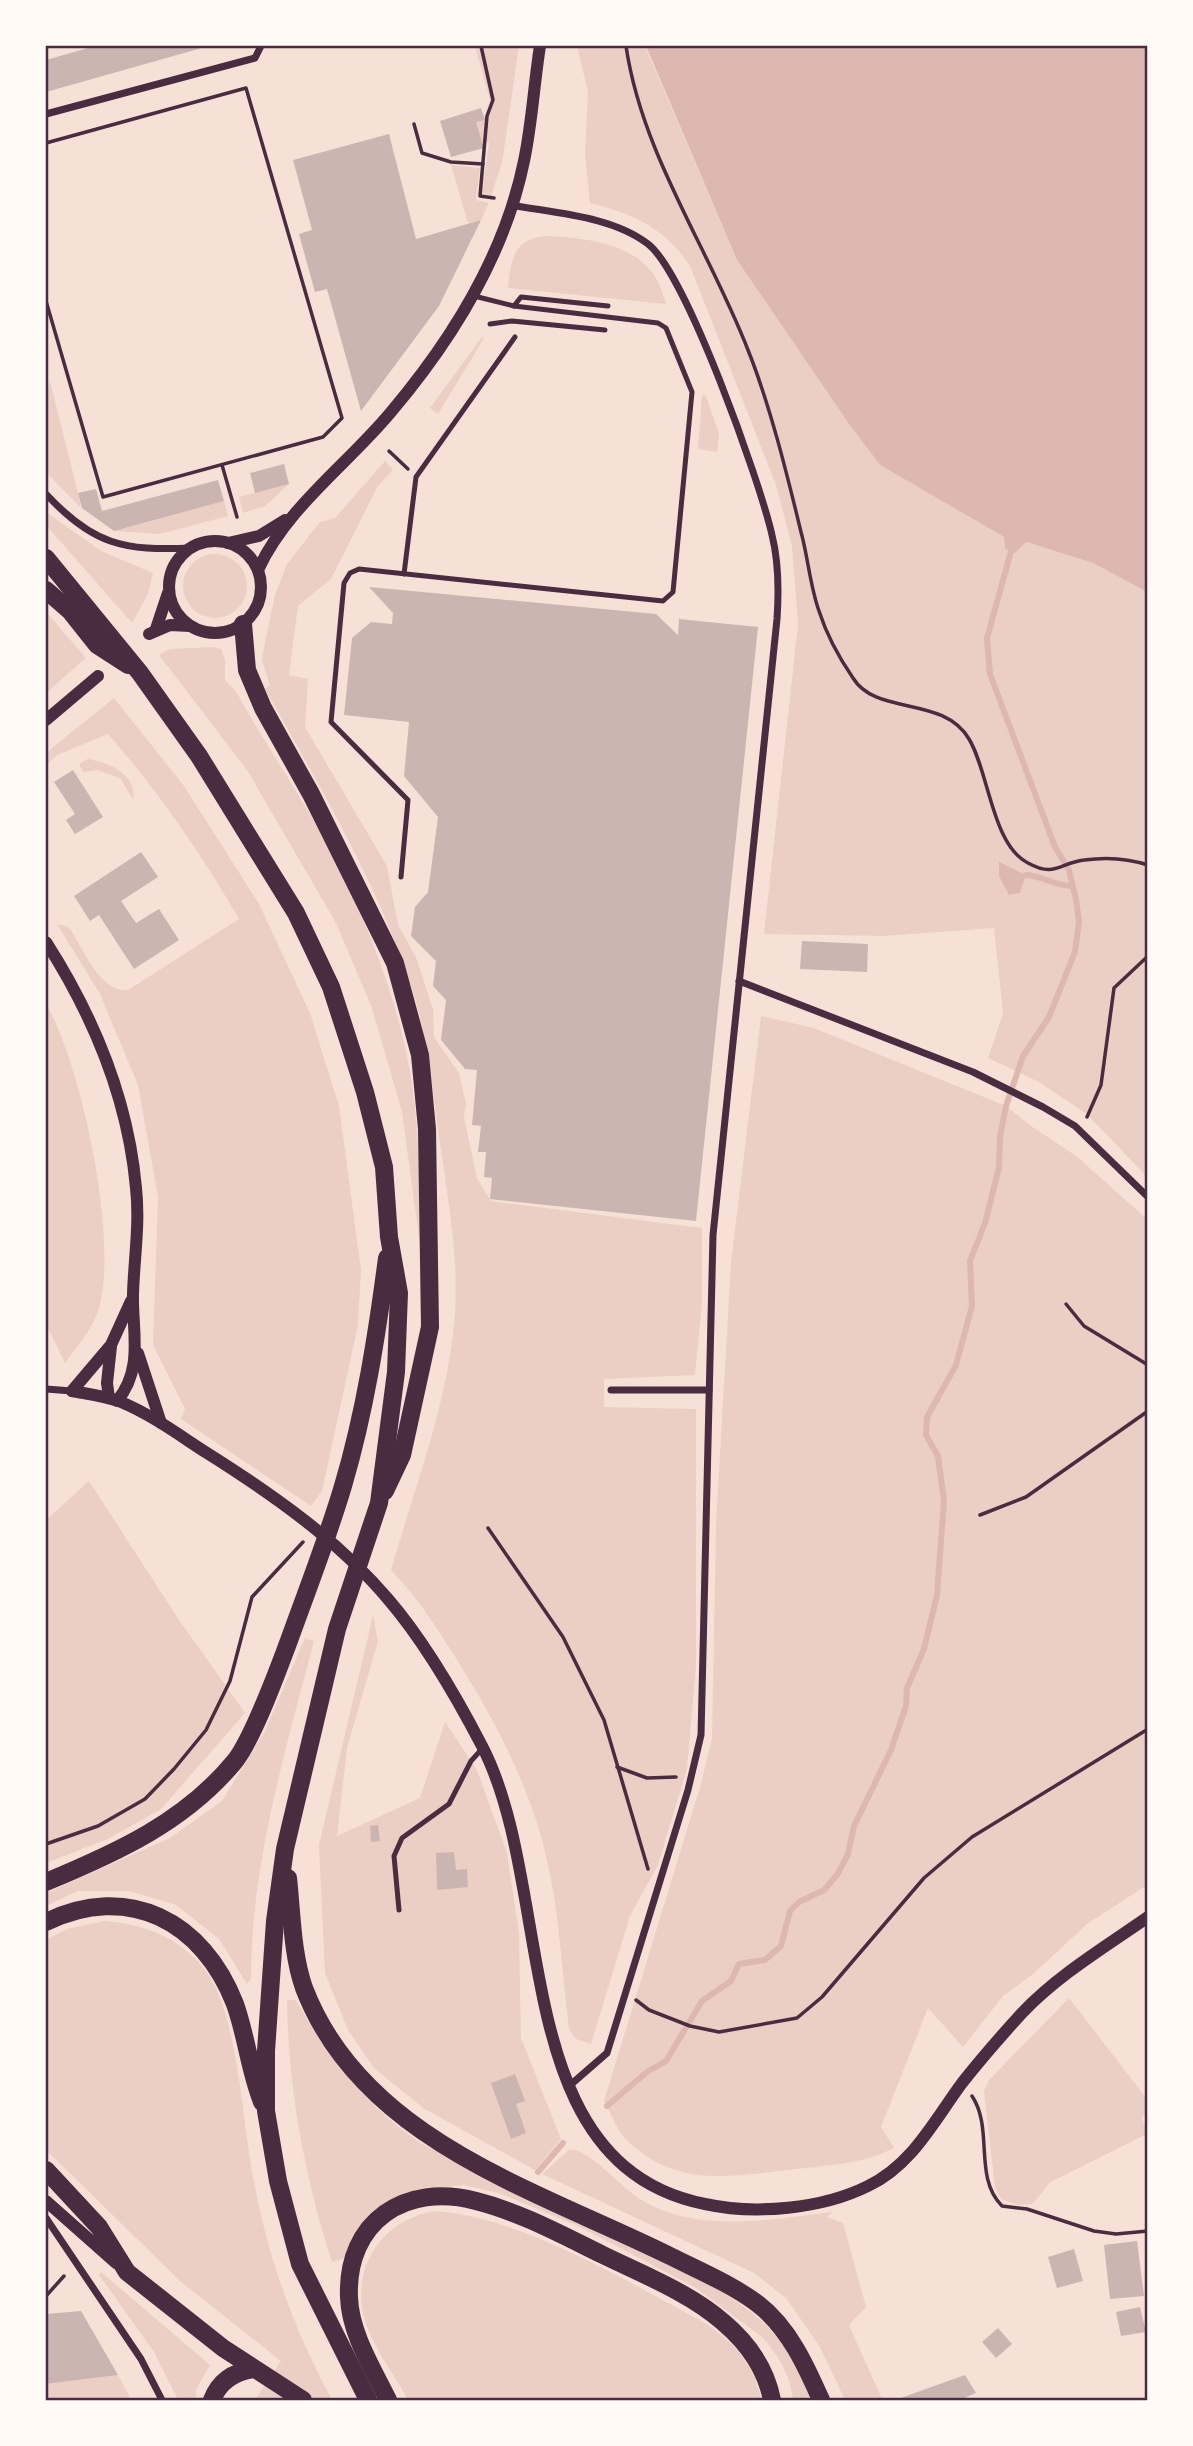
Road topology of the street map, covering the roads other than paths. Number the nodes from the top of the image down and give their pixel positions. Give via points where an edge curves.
1 (261, 46) edge
2 (540, 46) edge
3 (46, 114) edge
4 (510, 204) junction
5 (471, 295) junction
6 (514, 306) junction
7 (608, 306) dead end
8 (490, 324) dead end
9 (606, 330) dead end
10 (515, 337) dead end
11 (46, 494) edge
12 (292, 516) junction
13 (229, 543) junction
14 (191, 548) junction
15 (46, 558) edge
16 (258, 570) junction
17 (404, 574) junction
18 (169, 589) junction
19 (46, 590) edge
20 (243, 624) junction
21 (190, 626) junction
22 (139, 673) junction
23 (98, 676) dead end
24 (46, 720) edge
25 (401, 877) dead end
26 (46, 942) edge
27 (739, 981) junction
28 (1147, 1197) edge
29 (390, 1237) junction
30 (133, 1296) junction
31 (111, 1345) junction
32 (136, 1346) junction
33 (46, 1389) edge
34 (611, 1390) dead end
35 (709, 1390) junction
36 (72, 1391) junction
37 (113, 1399) junction
38 (160, 1423) junction
39 (379, 1503) junction
40 (483, 1747) junction
41 (285, 1849) junction
42 (46, 1882) edge
43 (399, 1910) dead end
44 (1147, 1917) edge
45 (46, 1922) edge
46 (568, 2087) junction
47 (266, 2111) junction
48 (46, 2169) edge
49 (46, 2201) edge
50 (46, 2218) edge
51 (127, 2273) junction
52 (253, 2369) junction
53 (162, 2400) edge
54 (212, 2400) edge
55 (303, 2400) edge
56 (368, 2400) edge
57 (388, 2400) edge
58 (772, 2400) edge
59 (821, 2400) edge

1 - 3 street via 255,58
2 - 4 street via 524,162
4 - 5 street via 487,267
4 - 27 street via 611,226 648,244 664,260 688,304 763,502 776,555 779,595
5 - 6 lane
5 - 12 street via 440,349 390,413
6 - 7 lane via 521,297
6 - 17 lane via 658,323 666,328 692,393 673,592 663,601
8 - 9 lane via 512,321
10 - 17 lane via 416,477
11 - 14 street via 83,527 117,545 143,550
12 - 13 street via 259,536
12 - 16 street via 267,549
13 - 14 street via 203,542
13 - 16 street via 241,549
14 - 18 street via 174,566
15 - 22 highway
16 - 20 street via 260,599
17 - 25 lane via 355,570 344,583 331,722 408,800
18 - 21 street via 172,604
18 - 21 street via 153,632 170,625
19 - 22 highway via 97,645
20 - 21 street via 217,633
20 - 39 highway via 247,670 395,963 420,1055 427,1129 430,1327 402,1455
22 - 29 highway via 262,855 331,987 384,1167
23 - 24 street
26 - 30 street via 80,1000 116,1084 136,1188
27 - 28 street via 973,1072 1043,1107 1076,1126
27 - 35 street via 713,1235
29 - 39 highway via 398,1293 396,1373
29 - 42 highway via 376,1336 343,1485 273,1682 236,1759 194,1802 154,1832
30 - 31 street
30 - 32 street
31 - 36 street
31 - 37 street via 107,1383
32 - 37 street via 129,1382
32 - 38 street
33 - 36 street
34 - 35 street
35 - 46 street via 704,1716 691,1777 607,2053
36 - 37 street
37 - 38 street
38 - 40 street via 251,1481 387,1598
39 - 41 highway via 337,1629
40 - 43 lane via 449,1804 401,1838 394,1856
40 - 46 street via 517,1846 546,2012
41 - 47 highway via 275,1921
41 - 59 highway via 304,1987 328,2034 361,2081 418,2130 480,2165 717,2278 760,2305 790,2339
44 - 46 street via 1041,1996 963,2082 898,2168 872,2185 836,2198 741,2208 683,2199 652,2187 631,2174 595,2137
45 - 47 highway via 79,1909 127,1906 162,1917 190,1936 215,1965 234,2001 248,2046 249,2069
47 - 56 highway via 300,2264
48 - 51 highway via 99,2227
49 - 51 street
50 - 53 street via 141,2359
51 - 52 highway
52 - 54 highway via 228,2378
52 - 55 highway
57 - 58 highway via 353,2322 349,2298 355,2254 372,2221 388,2210 436,2196 475,2200 528,2219 722,2320 749,2348 768,2379

